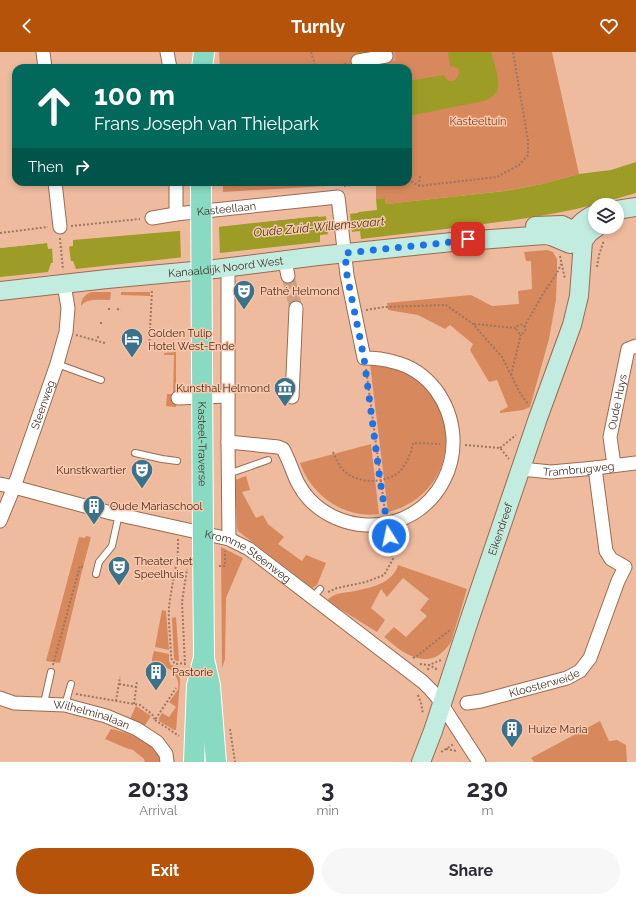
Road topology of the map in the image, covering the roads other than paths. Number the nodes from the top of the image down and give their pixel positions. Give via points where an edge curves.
1 (43, 52) edge
2 (167, 52) edge
3 (204, 52) edge
4 (386, 56) dead end
5 (358, 61) road end
6 (44, 64) edge
7 (169, 64) edge
8 (202, 64) edge
9 (55, 186) edge
10 (176, 186) edge
11 (200, 186) edge
12 (176, 214) junction
13 (152, 218) road end
14 (588, 218) edge
15 (60, 227) road end
16 (588, 233) edge
17 (576, 239) junction
18 (345, 253) junction
19 (228, 268) junction
20 (64, 284) junction
21 (0, 291) edge
22 (296, 308) tunnel mouth
23 (636, 346) edge
24 (57, 364) junction
25 (101, 380) dead end
26 (228, 396) junction
27 (292, 397) dead end
28 (178, 398) dead end
29 (228, 442) junction
30 (135, 454) dead end
31 (268, 460) dead end
32 (178, 461) dead end
33 (636, 462) edge
34 (614, 465) junction
35 (522, 467) junction
36 (595, 468) junction
37 (228, 474) junction
38 (0, 484) edge
39 (14, 486) junction
40 (119, 514) junction
41 (0, 521) edge
42 (227, 542) junction
43 (630, 568) edge
44 (96, 574) dead end
45 (194, 661) junction
46 (51, 672) road end
47 (71, 684) dead end
48 (0, 698) edge
49 (66, 699) junction
50 (44, 703) junction
51 (467, 703) dead end
52 (442, 704) junction
53 (167, 762) edge
54 (194, 762) edge
55 (216, 762) edge
56 (422, 762) edge
57 (479, 762) edge

1 - 6 street
2 - 7 street
3 - 8 main road
4 - 5 street
9 - 15 street
10 - 12 street
11 - 45 main road, Kasteel-Traverse, bridge via 203,543
12 - 13 street, Kasteellaan
12 - 18 street, Kasteellaan via 338,197
14 - 17 street via 579,225
16 - 17 street
17 - 18 street, Kanaaldijk Noord West via 545,235
17 - 35 street, Eikendreef via 570,275 579,296 572,326
18 - 19 street, Kanaaldijk Noord West via 286,268
18 - 29 street, Kasteellaan via 364,358 395,362 416,371 432,385 445,404 454,445 445,479 432,498 408,516 386,524 356,524 334,517 309,499 295,479 283,449
19 - 20 street, Kanaaldijk Noord West
19 - 26 street
20 - 21 street, Kanaaldijk Noord West
20 - 24 street, Steenweg via 68,308 66,332
22 - 27 street
23 - 34 street, Oude Huys via 628,349 610,437
24 - 25 lane
24 - 39 street, Steenweg
26 - 28 street
26 - 29 street
29 - 37 street
30 - 32 lane
31 - 37 lane
33 - 34 street, Trambrugweg
34 - 36 street, Trambrugweg
35 - 36 street, Trambrugweg via 551,472
35 - 52 street, Eikendreef
36 - 43 street, Kloosterweide via 606,551 611,559
37 - 42 street
38 - 39 street, Kromme Steenweg
39 - 40 street, Kromme Steenweg
39 - 41 street, Steenweg
40 - 42 street, Kromme Steenweg
40 - 44 lane via 112,546 99,562
42 - 52 street, Kromme Steenweg via 249,549 317,596 423,682
43 - 51 street, Kloosterweide via 618,581 590,658 580,671 567,678
45 - 54 main road, Kasteel-Traverse via 197,686
45 - 55 main road, Kasteel-Traverse via 210,686
46 - 50 lane
47 - 49 lane
48 - 50 street, Wilhelminalaan via 14,703
49 - 50 street, Wilhelminalaan
49 - 53 street, Wilhelminalaan via 137,729 157,742 166,754
52 - 56 street, Eikendreef
52 - 57 street, Kromme Steenweg

